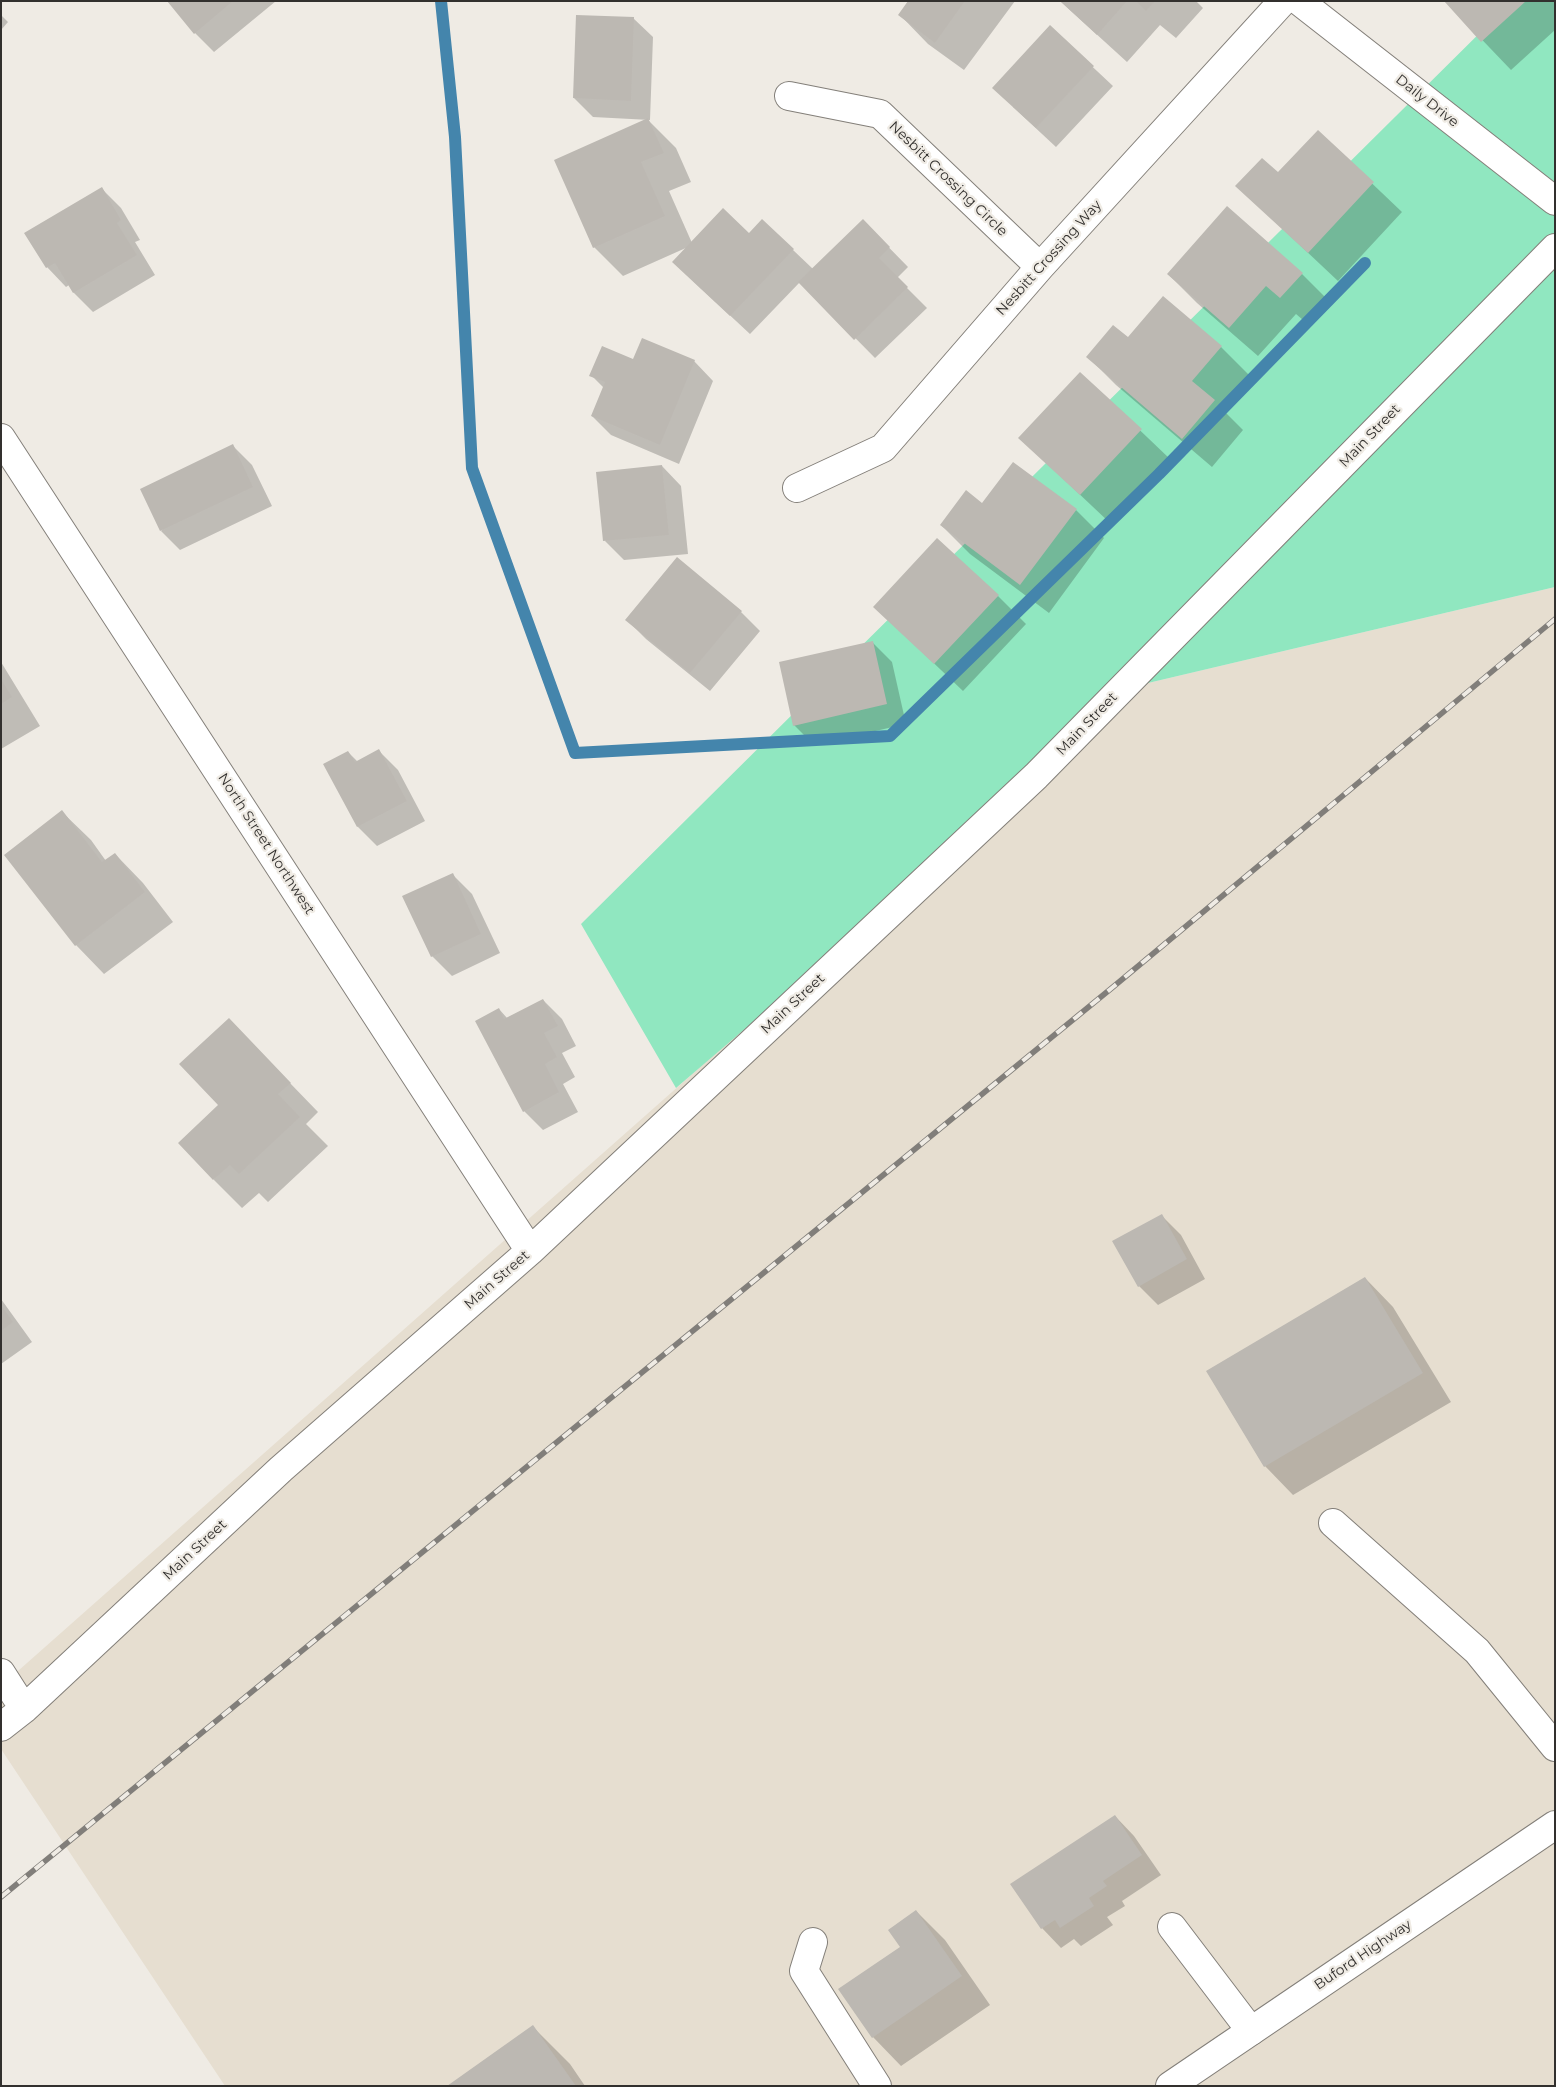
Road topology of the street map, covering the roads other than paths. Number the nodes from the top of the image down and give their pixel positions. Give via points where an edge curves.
1 (1283, 1) edge
2 (1299, 1) edge
3 (789, 96) dead end
4 (1555, 201) edge
5 (1555, 248) edge
6 (1040, 267) junction
7 (1, 438) edge
8 (797, 488) dead end
9 (530, 1250) junction
10 (1333, 1523) dead end
11 (1, 1673) edge
12 (24, 1709) junction
13 (1, 1728) edge
14 (1555, 1747) edge
15 (1555, 1825) edge
16 (1172, 1927) dead end
17 (813, 1942) dead end
18 (1251, 2031) junction
19 (877, 2086) edge
20 (1170, 2086) edge

1 - 6 street, Nesbitt Crossing Way
2 - 4 street, Daily Drive
3 - 6 street, Nesbitt Crossing Circle via 880,114
5 - 9 street, Main Street via 1036,776
6 - 8 street, Nesbitt Crossing Way via 883,448
7 - 9 street, North Street Northwest
9 - 12 street, Main Street via 281,1469
10 - 14 street via 1477,1651
11 - 12 street
12 - 13 street, Main Street
15 - 18 street, Buford Highway
16 - 18 street
17 - 19 street via 804,1971
18 - 20 street, Buford Highway

